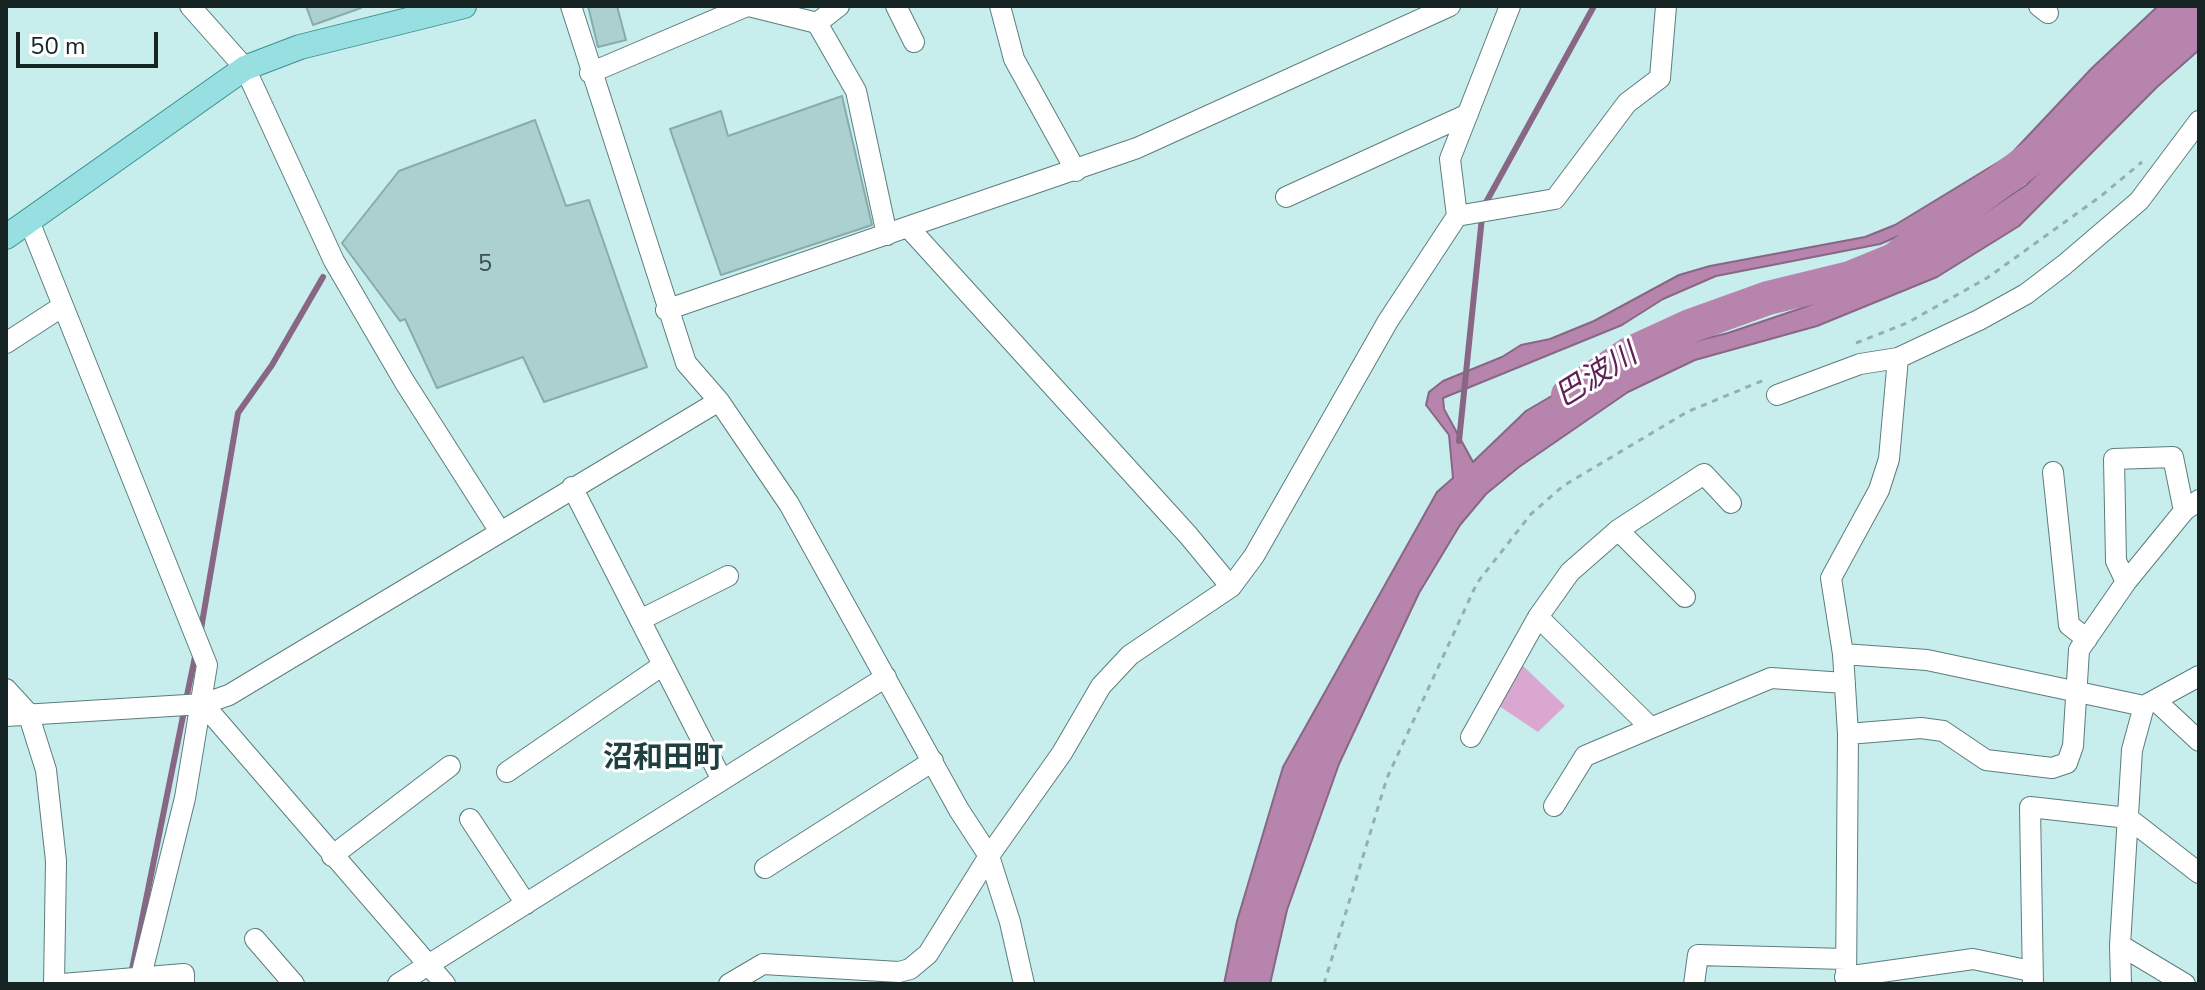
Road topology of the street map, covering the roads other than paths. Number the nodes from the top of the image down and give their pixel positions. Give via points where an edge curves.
1 (190, 6) edge
2 (464, 6) edge
3 (571, 6) edge
4 (748, 6) edge
5 (839, 6) edge
6 (896, 6) edge
7 (1000, 6) edge
8 (1510, 6) edge
9 (1666, 6) edge
10 (1445, 7) edge
11 (817, 23) junction
12 (914, 42) dead end
13 (245, 68) junction
14 (590, 73) junction
15 (1468, 114) junction
16 (2199, 121) edge
17 (1076, 171) junction
18 (1286, 197) dead end
19 (1457, 216) junction
20 (29, 221) junction
21 (909, 228) junction
22 (887, 235) junction
23 (6, 237) edge
24 (63, 306) junction
25 (666, 310) junction
26 (6, 343) edge
27 (1898, 358) junction
28 (1777, 395) dead end
29 (719, 401) junction
30 (2053, 472) dead end
31 (572, 487) junction
32 (1731, 503) dead end
33 (2191, 506) edge
34 (499, 530) junction
35 (1618, 530) junction
36 (728, 576) dead end
37 (2126, 582) junction
38 (1231, 587) junction
39 (1685, 597) dead end
40 (1538, 617) junction
41 (640, 620) junction
42 (2087, 639) junction
43 (1843, 654) junction
44 (663, 665) junction
45 (2199, 676) edge
46 (886, 677) junction
47 (1845, 683) junction
48 (6, 689) edge
49 (2075, 689) junction
50 (2150, 703) junction
51 (203, 704) junction
52 (28, 713) junction
53 (6, 716) edge
54 (1651, 728) junction
55 (1848, 734) junction
56 (1471, 737) dead end
57 (2199, 741) edge
58 (933, 761) junction
59 (450, 766) dead end
60 (507, 772) dead end
61 (722, 780) junction
62 (1554, 806) dead end
63 (2128, 818) junction
64 (470, 819) dead end
65 (332, 856) junction
66 (989, 856) junction
67 (765, 868) dead end
68 (2199, 873) edge
69 (526, 904) junction
70 (255, 939) dead end
71 (2120, 945) junction
72 (429, 965) junction
73 (1845, 973) edge
74 (820, 976) edge
75 (2032, 977) edge
76 (140, 981) edge
77 (54, 984) edge
78 (62, 984) edge
79 (184, 984) edge
80 (294, 984) edge
81 (398, 984) edge
82 (445, 984) edge
83 (729, 984) edge
84 (1024, 984) edge
85 (1694, 984) edge
86 (2121, 984) edge
87 (2185, 984) edge

1 - 13 street
2 - 13 main road via 300,47
3 - 14 street
4 - 11 street
4 - 14 street
5 - 11 street
6 - 12 street
7 - 17 street via 1014,59
8 - 15 street
9 - 19 street via 1660,78 1627,103 1555,199
10 - 17 street
11 - 22 street via 856,91
13 - 20 main road
13 - 34 street via 334,261
14 - 25 street
15 - 18 street
15 - 19 street via 1450,159
16 - 27 street via 2139,201 2064,265 2026,294
17 - 21 street
19 - 38 street via 1388,321 1254,556
20 - 23 main road
20 - 24 street
21 - 22 street
21 - 38 street
22 - 25 street
24 - 26 street
24 - 51 street via 207,665
25 - 29 street via 686,363
27 - 28 street via 1860,364
27 - 43 street via 1889,459 1879,490 1831,578
29 - 31 street
29 - 46 street via 789,504
30 - 42 street via 2069,625
31 - 34 street
31 - 41 street
32 - 35 street via 1704,474
33 - 37 street
33 - 37 street via 2173,457 2114,459 2116,561
34 - 51 street via 229,695
35 - 39 street
35 - 40 street via 1570,572
36 - 41 street
37 - 42 street
38 - 66 street via 1130,655 1101,686 1062,753
40 - 54 street
40 - 56 street
41 - 44 street
42 - 49 street via 2079,650
43 - 47 street
43 - 49 street via 1927,660
44 - 60 street
44 - 61 street
45 - 50 street
46 - 58 street
46 - 61 street
47 - 54 street via 1771,678
47 - 55 street
48 - 52 street
49 - 50 street
49 - 55 street via 2073,746 2067,763 2052,768 1986,760 1943,731
50 - 57 street
50 - 63 street via 2132,750
51 - 52 street
51 - 65 street
51 - 76 street
52 - 53 street
52 - 77 street via 46,770 54,846
54 - 62 street via 1585,756
55 - 73 street
58 - 66 street
58 - 67 street
59 - 65 street
61 - 69 street
63 - 68 street
63 - 71 street
63 - 75 street via 2030,807
64 - 69 street
65 - 72 street
66 - 74 street via 928,954 910,969
66 - 84 street
69 - 72 street
70 - 80 street
71 - 86 street
71 - 87 street
72 - 81 street
72 - 82 street
73 - 75 street via 1973,959
73 - 85 street via 1698,955
74 - 83 street via 763,964
76 - 78 street
76 - 79 street via 184,974

